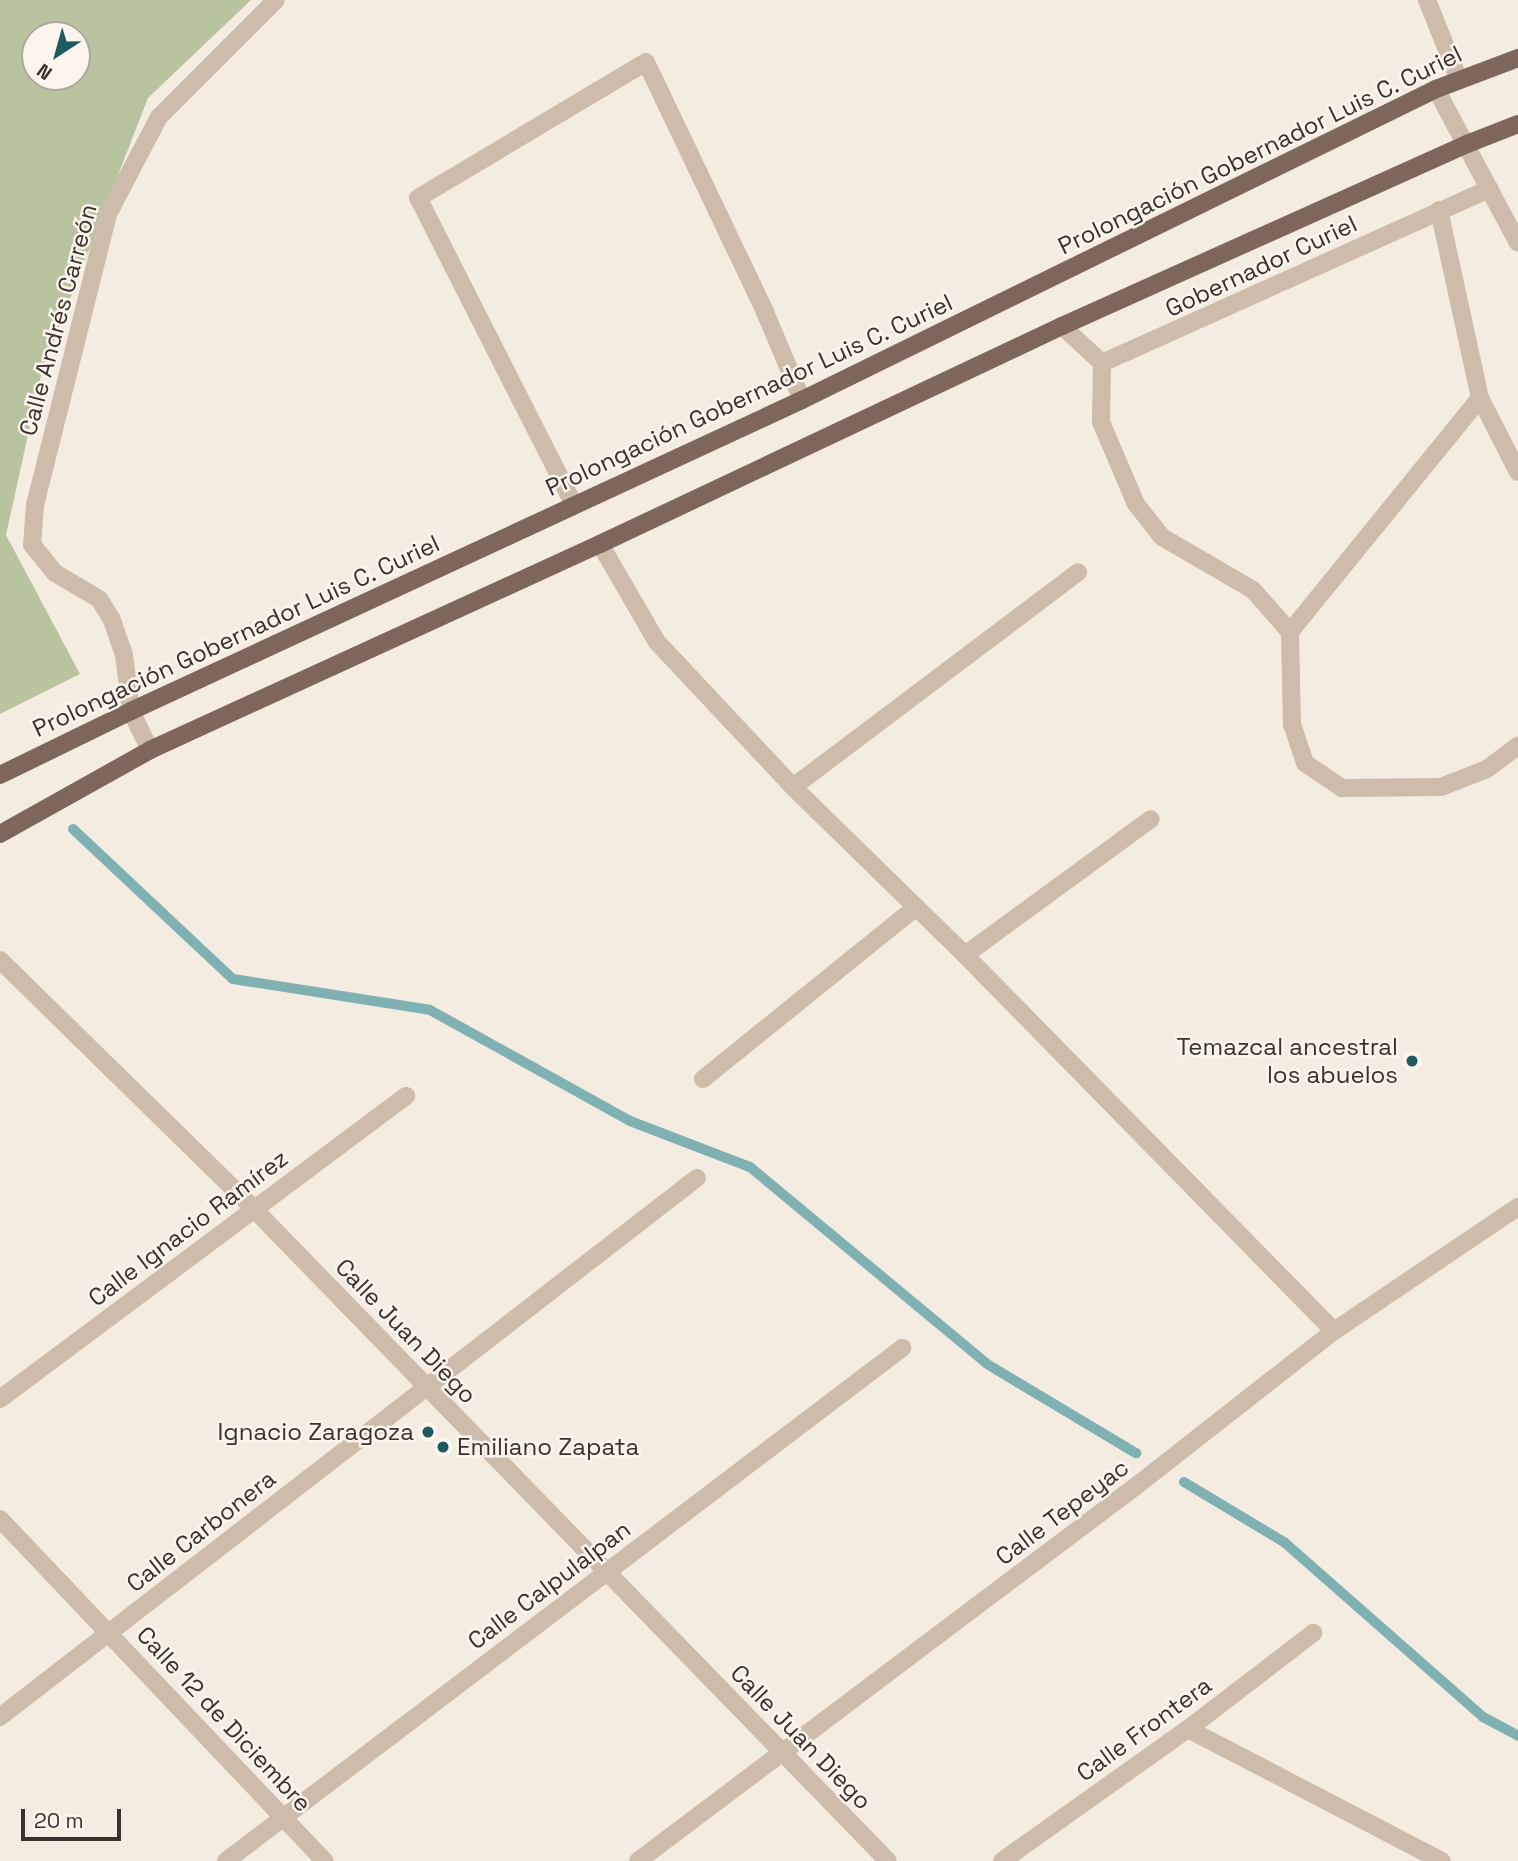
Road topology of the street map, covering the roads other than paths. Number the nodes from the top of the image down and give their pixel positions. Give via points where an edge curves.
1 (276, 0) edge
2 (1427, 0) edge
3 (1518, 58) edge
4 (1459, 80) junction
5 (1436, 89) junction
6 (1518, 124) edge
7 (1467, 144) junction
8 (1490, 189) junction
9 (1439, 210) junction
10 (1518, 243) edge
11 (1062, 327) junction
12 (1102, 363) junction
13 (1480, 398) junction
14 (802, 400) junction
15 (1518, 472) edge
16 (574, 505) junction
17 (600, 544) junction
18 (1078, 572) dead end
19 (1290, 632) junction
20 (131, 711) junction
21 (1518, 746) edge
22 (150, 750) junction
23 (0, 775) edge
24 (793, 787) junction
25 (1151, 819) dead end
26 (0, 834) edge
27 (916, 907) junction
28 (965, 955) junction
29 (0, 960) edge
30 (703, 1079) dead end
31 (406, 1096) dead end
32 (697, 1178) dead end
33 (1518, 1207) edge
34 (254, 1209) junction
35 (1334, 1331) junction
36 (902, 1348) dead end
37 (426, 1387) junction
38 (0, 1399) edge
39 (0, 1519) edge
40 (607, 1572) junction
41 (108, 1633) junction
42 (1313, 1633) dead end
43 (0, 1717) edge
44 (1188, 1729) junction
45 (782, 1753) junction
46 (284, 1818) junction
47 (226, 1861) edge
48 (325, 1861) edge
49 (638, 1861) edge
50 (888, 1861) edge
51 (1002, 1861) edge
52 (1443, 1861) edge

1 - 20 street, Calle Andrés Carreón via 159,117 108,214 35,505 32,545 55,573 99,599 111,618 124,655
2 - 4 street
3 - 4 main road, Prolongación Gobernador Luis C. Curiel
4 - 5 main road, Prolongación Gobernador Luis C. Curiel
5 - 7 street
5 - 14 main road, Prolongación Gobernador Luis C. Curiel
6 - 7 main road
7 - 8 street
7 - 11 main road
8 - 9 street, Gobernador Curiel
8 - 10 street
9 - 12 street, Gobernador Curiel
9 - 13 street
11 - 12 street
11 - 17 main road
12 - 19 street via 1101,422 1136,504 1163,537 1252,590
13 - 15 street
13 - 19 street
14 - 16 main road, Prolongación Gobernador Luis C. Curiel
14 - 16 street via 646,62 418,198
16 - 20 main road, Prolongación Gobernador Luis C. Curiel
17 - 22 main road
17 - 24 street via 657,642
18 - 24 street
19 - 21 street via 1292,724 1305,763 1342,788 1440,787 1487,769
20 - 22 street, Calle Andrés Carreón
20 - 23 main road, Prolongación Gobernador Luis C. Curiel
22 - 26 main road
24 - 27 street
25 - 28 street
27 - 28 street
27 - 30 street
28 - 35 street
29 - 34 street, Calle Juan Diego
31 - 34 street, Calle Ignacio Ramírez
32 - 37 street, Calle Carbonera
33 - 35 street, Calle Tepeyac
34 - 37 street, Calle Juan Diego
34 - 38 street, Calle Ignacio Ramírez
35 - 45 street, Calle Tepeyac
36 - 40 street, Calle Calpulalpan
37 - 40 street, Calle Juan Diego
37 - 41 street, Calle Carbonera
39 - 41 street, Calle 12 de Diciembre
40 - 45 street, Calle Juan Diego
40 - 46 street, Calle Calpulalpan
41 - 43 street, Calle Carbonera
41 - 46 street, Calle 12 de Diciembre
42 - 44 street, Calle Frontera
44 - 51 street, Calle Frontera
44 - 52 street
45 - 49 street, Calle Tepeyac
45 - 50 street, Calle Juan Diego
46 - 47 street, Calle Calpulalpan
46 - 48 street, Calle 12 de Diciembre

